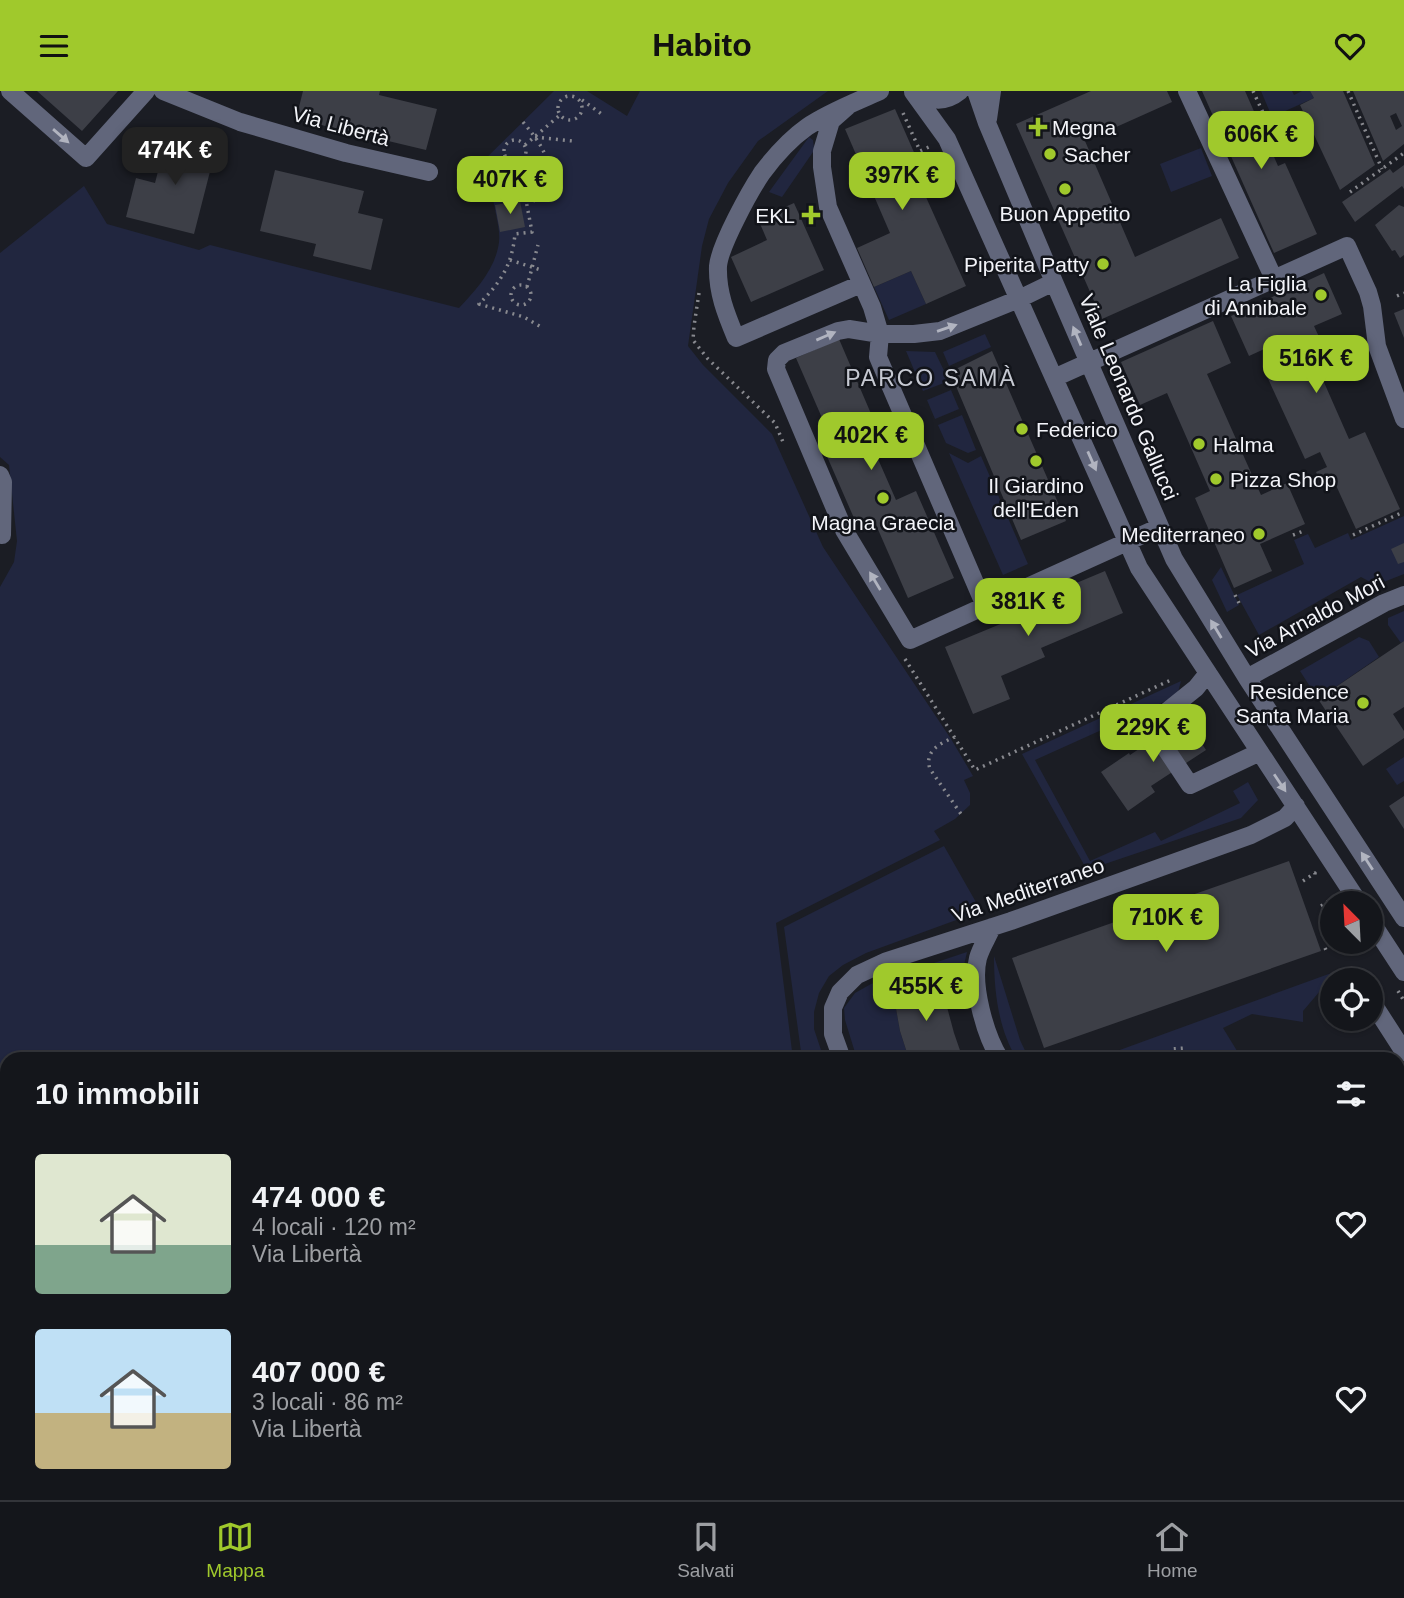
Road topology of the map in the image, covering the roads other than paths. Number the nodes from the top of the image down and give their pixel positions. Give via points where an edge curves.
1 (10, 91) edge
2 (146, 91) edge
3 (163, 91) edge
4 (880, 91) edge
5 (913, 91) edge
6 (960, 91) edge
7 (976, 91) edge
8 (992, 91) edge
9 (1187, 91) edge
10 (848, 106) junction
11 (987, 123) junction
12 (429, 172) dead end
13 (1274, 279) junction
14 (1054, 282) junction
15 (861, 284) junction
16 (1019, 299) junction
17 (880, 334) junction
18 (1089, 363) junction
19 (1054, 378) junction
20 (1404, 419) edge
21 (0, 475) edge
22 (1160, 527) junction
23 (2, 535) edge
24 (1128, 542) junction
25 (1404, 595) edge
26 (985, 606) junction
27 (1208, 673) junction
28 (1247, 678) junction
29 (1260, 753) junction
30 (1296, 806) junction
31 (1351, 891) edge
32 (1404, 918) edge
33 (992, 927) junction
34 (1383, 940) edge
35 (1404, 972) edge
36 (1383, 1019) edge
37 (839, 1052) edge
38 (997, 1052) edge
39 (1404, 1052) edge

1 -> 2 street via 86,158
3 - 12 street, Via Libertà via 240,122
4 - 10 street
5 - 6 street via 934,100
5 - 16 street via 947,139
7 - 11 street, Viale Leonardo Gallucci
8 - 11 street
9 - 13 street
10 - 15 street via 831,121 822,167 828,207
10 - 15 street via 806,128 762,174 723,249 719,286 736,338
11 - 14 street, Viale Leonardo Gallucci
13 - 18 street
13 - 20 street via 1346,246 1368,292 1377,346
14 - 16 street
18 -> 14 street, Viale Leonardo Gallucci
15 - 17 street
17 -> 16 street via 940,331
16 - 19 street
17 - 26 street via 878,357
26 -> 17 street via 910,640 844,530 776,369 784,353 838,331
18 - 19 street
18 - 22 street, Viale Leonardo Gallucci
19 -> 24 street
21 - 23 street
22 - 24 street
28 -> 22 street, Viale Leonardo Gallucci via 1174,559
24 - 26 street
24 - 27 street via 1139,568
25 - 28 street, Via Arnaldo Mori
27 - 29 street
27 - 29 street via 1150,725 1190,785
32 -> 28 street, Viale Leonardo Gallucci
29 -> 30 street
30 - 31 street
30 - 33 street, Via Mediterraneo via 1285,818 1251,835
33 - 37 street, Via Mediterraneo via 857,975 840,992 833,1008 833,1034
33 - 38 street via 978,959 977,982 982,1019
34 - 35 street
36 - 39 street

